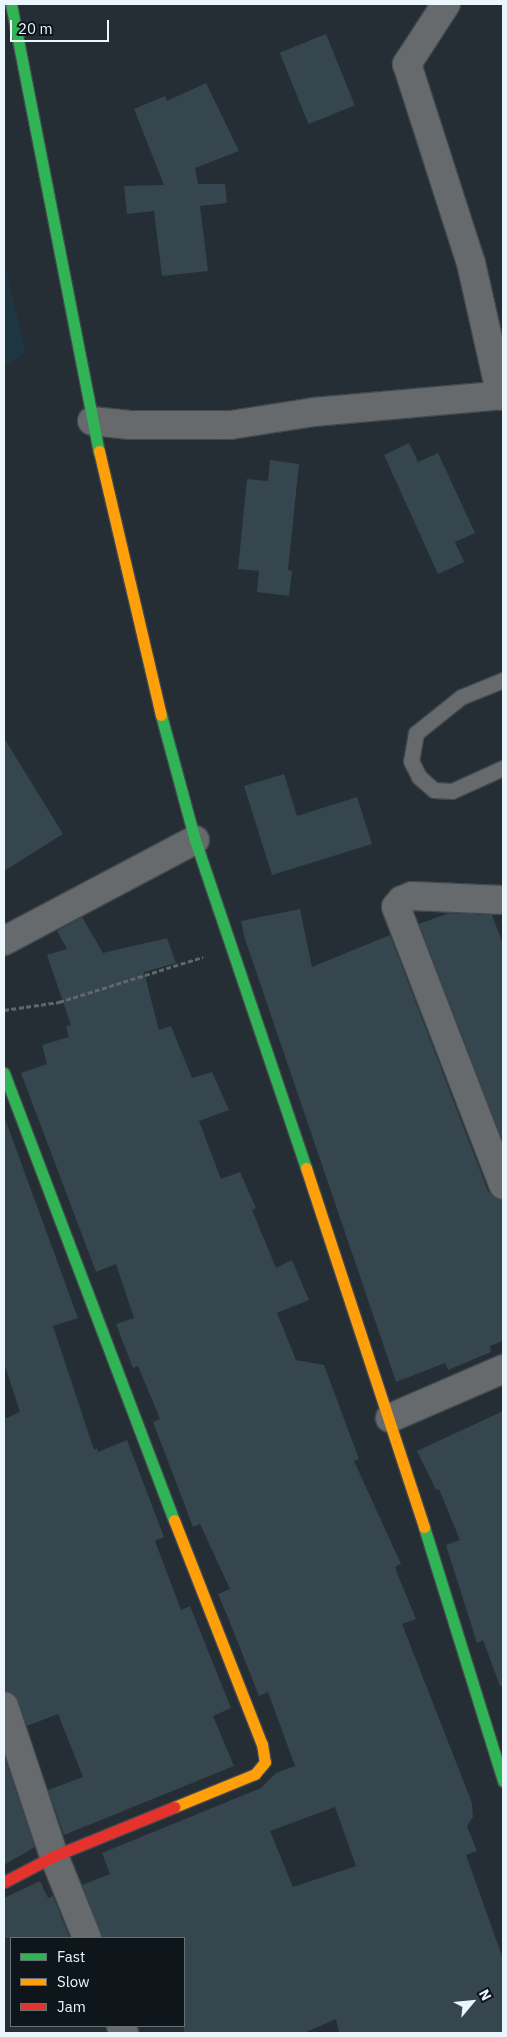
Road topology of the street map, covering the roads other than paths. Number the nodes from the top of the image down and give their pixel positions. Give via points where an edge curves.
1 (11, 4) edge
2 (446, 4) edge
3 (502, 399) edge
4 (92, 421) junction
5 (503, 680) edge
6 (503, 768) edge
7 (195, 840) junction
8 (503, 900) edge
9 (4, 941) edge
10 (4, 1073) edge
11 (503, 1185) edge
12 (503, 1369) edge
13 (390, 1418) junction
14 (4, 1706) edge
15 (503, 1781) edge
16 (54, 1856) junction
17 (4, 1882) edge
18 (87, 1937) edge

1 - 4 main road
2 - 3 street via 407,64 471,263
3 - 4 street via 314,412 231,425 130,426
4 - 7 main road via 149,672
5 - 6 lane via 461,697 416,734 411,761 419,777 434,790 452,791
7 - 9 street
7 - 13 main road
8 - 11 street via 412,896 396,907
10 - 16 main road via 262,1744 265,1762 255,1774
12 - 13 street
13 - 15 main road
14 - 16 street
16 - 17 main road
16 - 18 street

